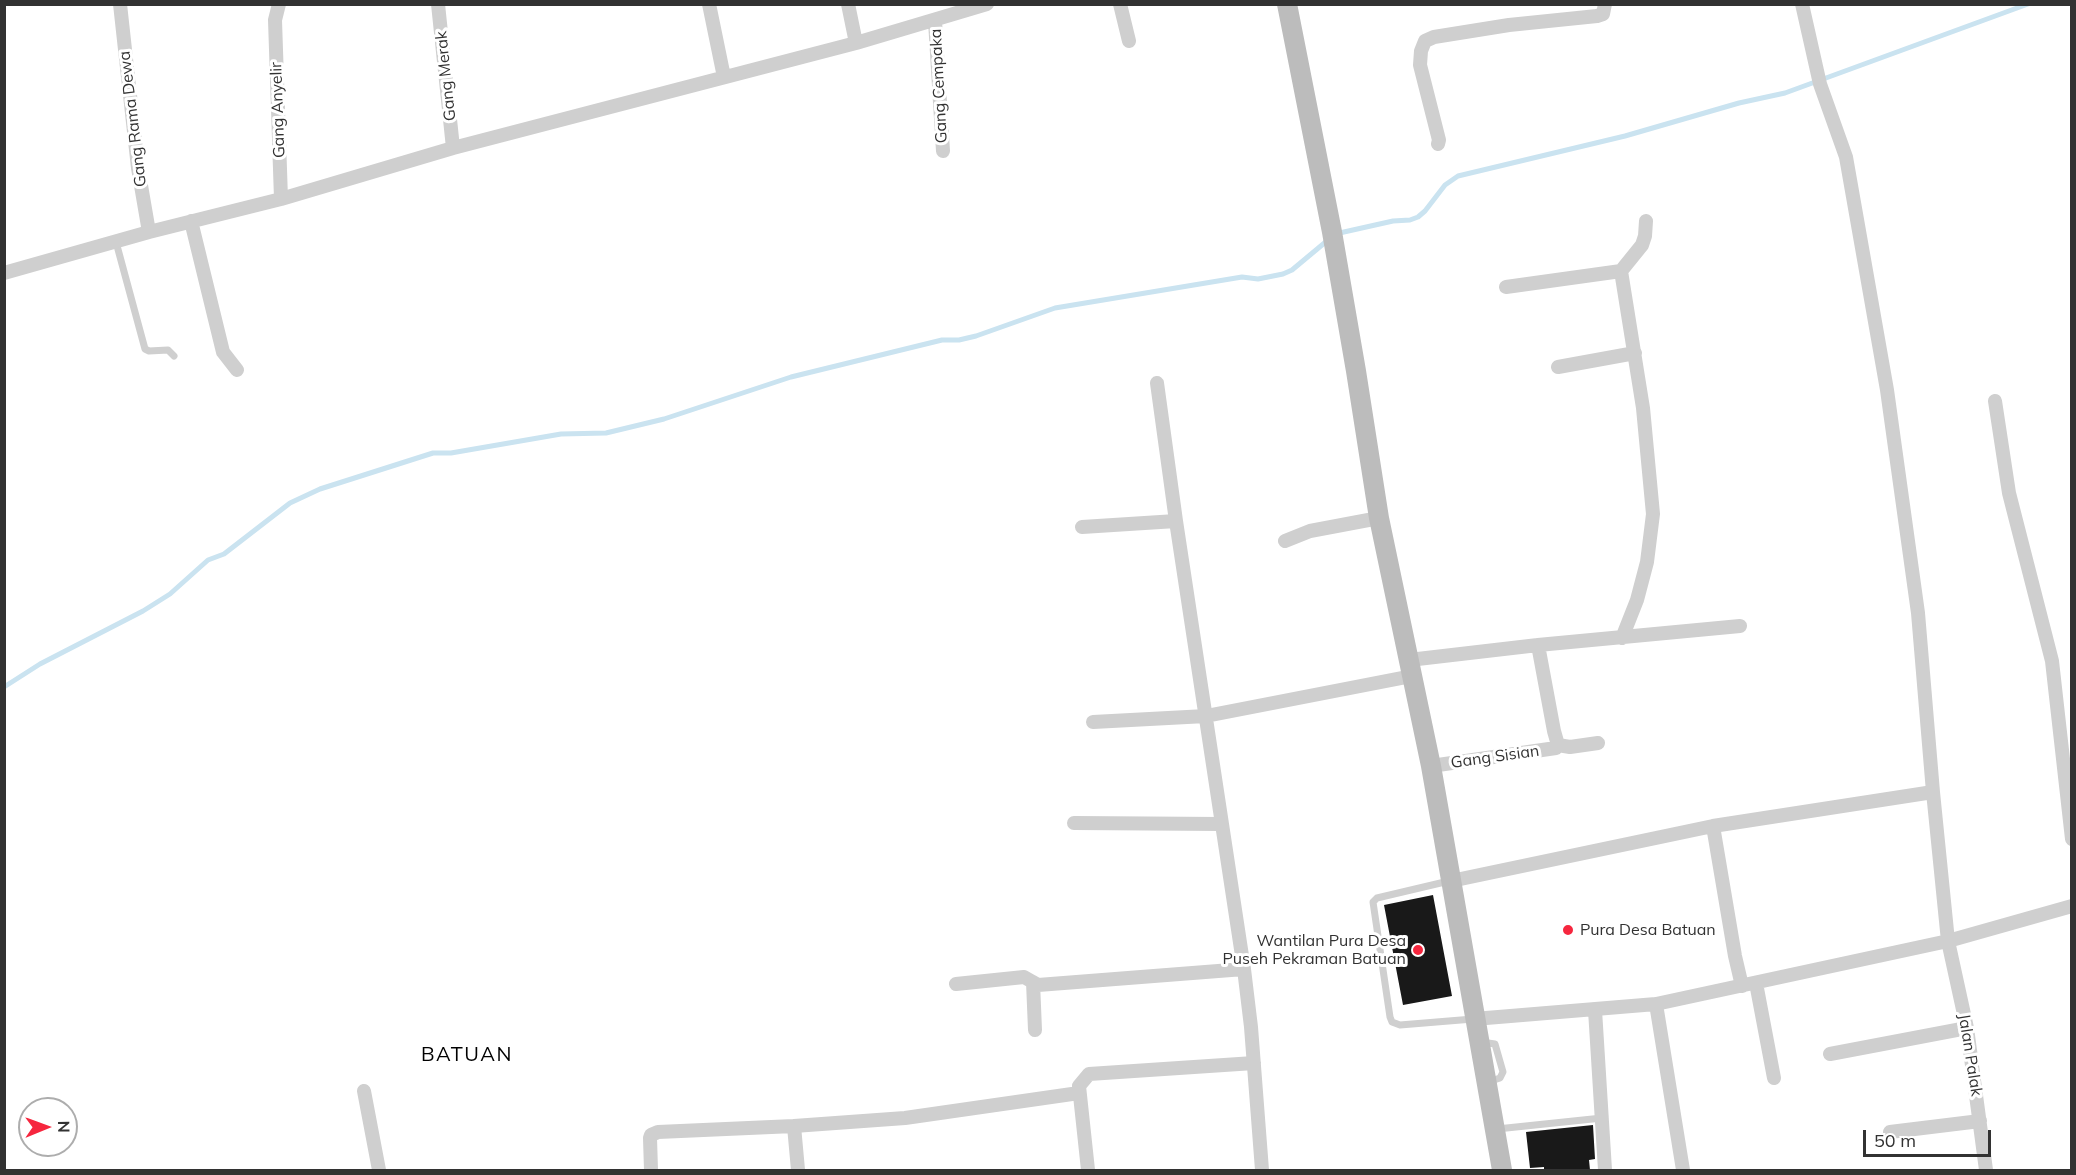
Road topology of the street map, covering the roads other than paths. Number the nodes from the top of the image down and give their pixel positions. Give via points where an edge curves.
1 (120, 4) edge
2 (279, 4) edge
3 (438, 4) edge
4 (709, 4) edge
5 (848, 4) edge
6 (987, 4) edge
7 (1120, 4) edge
8 (1287, 4) edge
9 (1802, 4) edge
10 (1601, 10) edge
11 (935, 21) junction
12 (1129, 41) dead end
13 (856, 43) junction
14 (724, 77) junction
15 (1438, 144) dead end
16 (453, 148) junction
17 (943, 151) dead end
18 (280, 199) junction
19 (191, 221) junction
20 (1646, 221) dead end
21 (149, 232) junction
22 (116, 242) junction
23 (1621, 271) junction
24 (4, 273) edge
25 (1506, 287) dead end
26 (1635, 353) junction
27 (174, 356) dead end
28 (1558, 367) dead end
29 (237, 370) dead end
30 (1157, 383) dead end
31 (1995, 401) dead end
32 (1379, 518) junction
33 (1176, 521) junction
34 (1082, 527) dead end
35 (1285, 542) dead end
36 (1740, 626) dead end
37 (1622, 638) junction
38 (1538, 645) junction
39 (1411, 668) junction
40 (1206, 716) junction
41 (1093, 722) dead end
42 (1598, 743) dead end
43 (1558, 745) junction
44 (1431, 766) junction
45 (1933, 792) junction
46 (1074, 823) dead end
47 (1221, 824) junction
48 (1713, 826) junction
49 (2072, 839) edge
50 (1451, 880) junction
51 (2072, 906) edge
52 (1948, 941) junction
53 (1244, 969) junction
54 (1033, 982) junction
55 (957, 984) dead end
56 (1749, 984) junction
57 (1656, 1004) junction
58 (1595, 1010) junction
59 (1474, 1019) junction
60 (1966, 1028) junction
61 (1035, 1030) dead end
62 (1830, 1054) dead end
63 (1254, 1063) junction
64 (1774, 1078) dead end
65 (364, 1090) dead end
66 (1079, 1093) junction
67 (1602, 1119) junction
68 (1980, 1121) junction
69 (794, 1126) junction
70 (1494, 1129) junction
71 (1890, 1132) dead end
72 (379, 1170) edge
73 (651, 1170) edge
74 (798, 1170) edge
75 (1088, 1170) edge
76 (1262, 1170) edge
77 (1502, 1170) edge
78 (1605, 1170) edge
79 (1683, 1170) edge
80 (1986, 1170) edge

1 - 21 street, Gang Rama Dewa
2 - 18 street, Gang Anyelir via 275,21
3 - 16 street, Gang Merak
4 - 14 street
5 - 13 street
6 - 11 street
7 - 12 street
8 - 32 main road via 1334,244
9 - 45 street, Jalan Palak via 1820,84 1846,157 1887,390 1918,613
10 - 15 street via 1425,41 1420,65
11 - 13 street
11 - 17 street, Gang Cempaka
13 - 14 street
14 - 16 street
16 - 18 street
18 - 19 street
19 - 21 street
19 - 29 street via 223,352
20 - 23 street via 1642,245
21 - 22 street
22 - 24 street
22 - 27 lane via 145,349 168,350
23 - 25 street
23 - 26 street
26 - 28 street
26 - 37 street via 1653,514 1647,562
30 - 33 street
31 - 49 street via 2009,493 2052,661
32 - 35 street via 1310,531
32 - 39 main road
33 - 34 street
33 - 40 street
36 - 37 street
37 - 38 street
38 - 39 street
38 - 43 street
39 - 40 street
39 - 44 main road
40 - 41 street
40 - 47 street
42 - 43 street, Gang Sisian
43 - 44 street, Gang Sisian
44 - 50 main road
45 - 48 street
45 - 52 street, Jalan Palak
46 - 47 street
47 - 53 street
48 - 50 street
48 - 56 street via 1735,956
50 - 59 main road
50 - 59 lane via 1373,902 1390,1017 1400,1024
51 - 52 street
52 - 56 street
52 - 60 street, Jalan Palak
53 - 54 street via 1038,985
53 - 63 street
54 - 55 street via 1024,977
54 - 61 street
56 - 57 street
56 - 64 street
57 - 58 street
57 - 79 street
58 - 59 street
58 - 67 street
59 - 70 main road
60 - 62 street
60 - 68 street, Jalan Palak
63 - 66 street via 1089,1074 1079,1086
63 - 76 street
65 - 72 street
66 - 69 street via 905,1118
66 - 75 street
67 - 70 lane
67 - 78 street
68 - 71 street
68 - 80 street, Jalan Palak
69 - 73 street via 651,1134
69 - 74 street
70 - 77 main road

